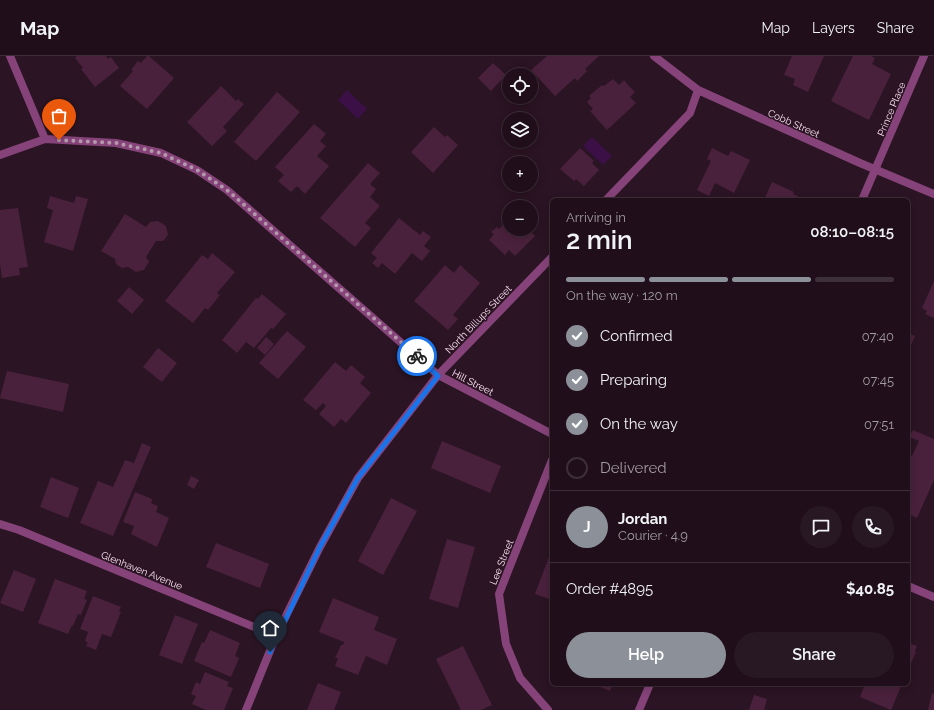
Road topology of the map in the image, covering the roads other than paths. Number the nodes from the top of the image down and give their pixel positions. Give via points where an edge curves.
1 (10, 56) edge
2 (654, 56) edge
3 (924, 56) edge
4 (698, 90) junction
5 (45, 139) junction
6 (0, 154) edge
7 (876, 169) junction
8 (934, 194) edge
9 (608, 198) edge
10 (863, 198) edge
11 (550, 259) edge
12 (438, 376) junction
13 (550, 433) edge
14 (550, 465) edge
15 (0, 524) edge
16 (910, 587) edge
17 (934, 597) edge
18 (276, 636) junction
19 (649, 686) edge
20 (246, 710) edge
21 (548, 710) edge
22 (639, 710) edge

1 - 5 street
2 - 4 street, Cobb Street
3 - 7 street, Prince Place
4 - 7 street, Cobb Street
4 - 9 street via 690,112
5 - 6 street
5 - 12 street, Hill Street via 116,143 161,153 197,170 227,190
7 - 8 street, Cobb Street
7 - 10 street, Prince Place
11 - 12 street, North Billups Street
12 - 13 street, Hill Street
12 - 18 street, North Billups Street via 358,478
14 - 21 street, Lee Street via 499,594 506,644 520,678
15 - 18 street, Glenhaven Avenue
16 - 17 street
18 - 20 street, North Billups Street
19 - 22 street

